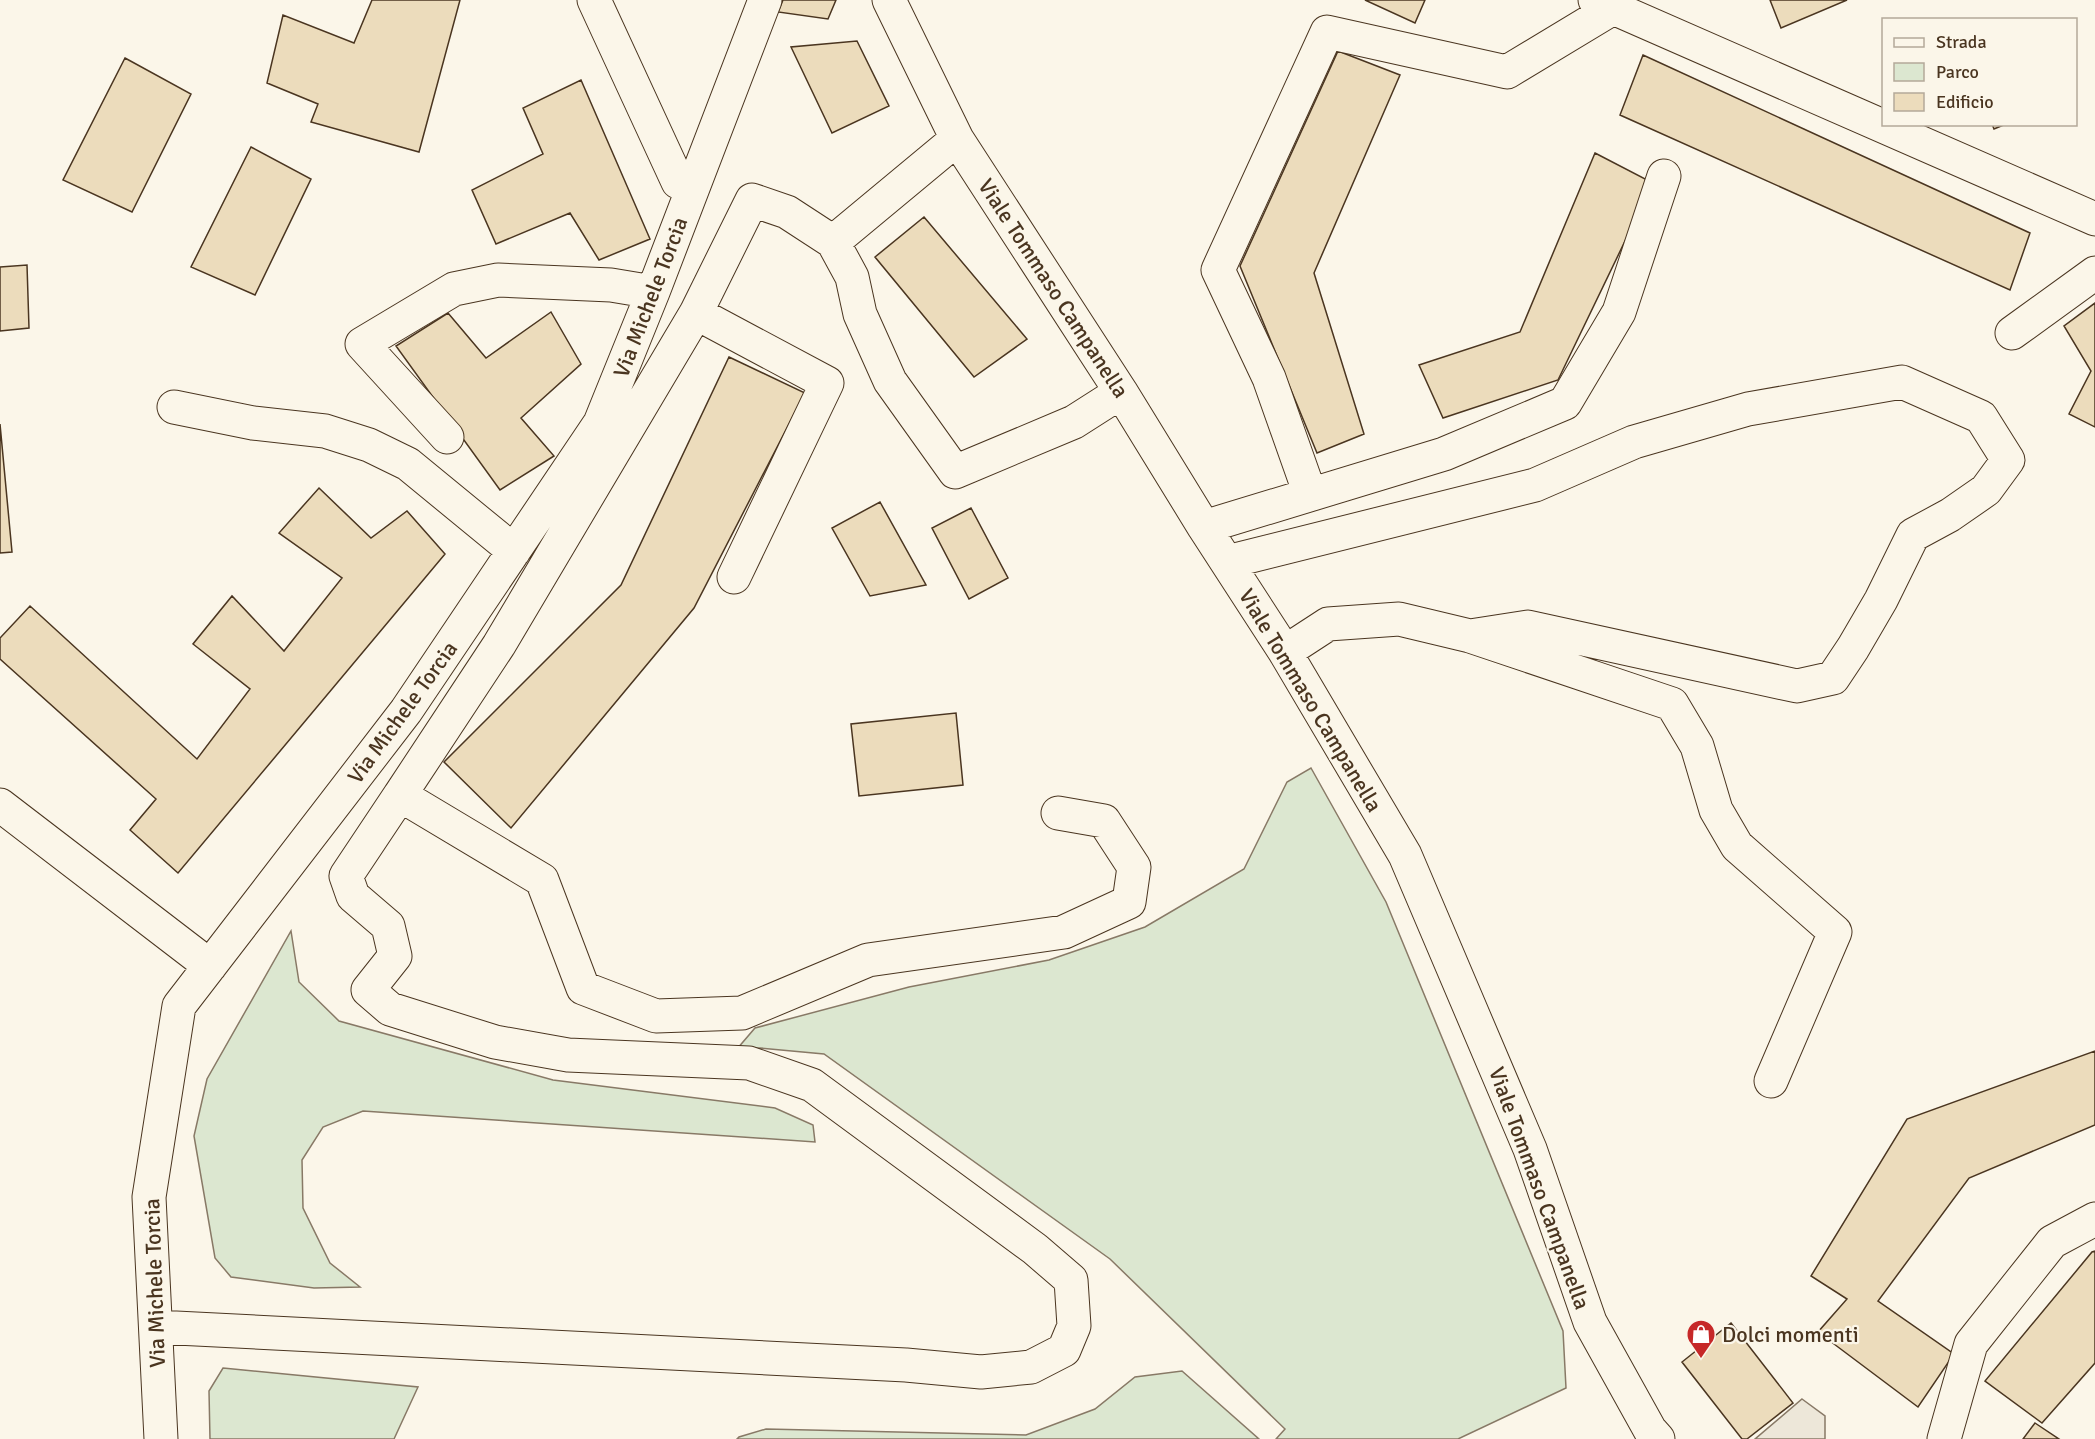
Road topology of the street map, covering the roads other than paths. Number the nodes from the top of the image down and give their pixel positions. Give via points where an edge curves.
1 (594, 0) edge
2 (765, 0) edge
3 (889, 0) edge
4 (1604, 4) edge
5 (1882, 126) edge
6 (1883, 126) edge
7 (957, 139) junction
8 (1664, 176) dead end
9 (693, 188) junction
10 (2095, 219) edge
11 (833, 242) junction
12 (2095, 273) edge
13 (654, 292) junction
14 (696, 313) junction
15 (2012, 333) dead end
16 (1121, 392) junction
17 (174, 407) dead end
18 (447, 437) dead end
19 (1310, 494) junction
20 (1204, 527) junction
21 (514, 551) junction
22 (1227, 562) junction
23 (734, 577) dead end
24 (1470, 636) junction
25 (1285, 652) junction
26 (400, 795) junction
27 (0, 805) edge
28 (1058, 813) dead end
29 (210, 966) junction
30 (1772, 1081) dead end
31 (2095, 1219) edge
32 (156, 1327) junction
33 (161, 1439) edge
34 (1658, 1439) edge
35 (1944, 1439) edge

1 - 9 street via 678,182
2 - 9 street, Via Michele Torcia
3 - 7 street, Viale Tommaso Campanella
4 - 5 street
4 - 19 street via 1507,72 1327,32 1218,270 1269,378
6 - 10 street
7 - 11 street
7 - 16 street, Viale Tommaso Campanella
8 - 19 street via 1619,312 1565,403 1444,454
9 - 13 street, Via Michele Torcia
11 - 14 street via 787,212 752,200
11 - 16 street via 852,277 860,314 890,381 955,472 1074,422
12 - 15 street
13 - 18 street via 611,285 498,280 454,289 362,344
13 - 21 street, Via Michele Torcia via 600,423
14 - 23 street via 827,382
14 - 26 street via 499,645
16 - 20 street, Viale Tommaso Campanella
17 - 21 street via 253,423 325,431 369,445 408,464
19 - 20 street
20 - 22 street, Viale Tommaso Campanella
21 - 29 street, Via Michele Torcia via 406,711
22 - 24 street via 1535,485 1634,442 1748,409 1902,382 1981,417 2008,460 1986,490 1913,535 1881,600 1833,678 1797,686 1528,627
22 - 25 street, Viale Tommaso Campanella
24 - 25 street via 1399,619 1328,624
24 - 30 street via 1672,704 1697,746 1716,810 1737,846 1835,932
25 - 34 street, Viale Tommaso Campanella via 1405,855 1530,1149 1590,1322
26 - 28 street via 542,880 583,988 656,1016 742,1013 868,960 1064,932 1129,902 1134,867 1104,821
26 - 32 street via 346,876 353,896 388,926 395,956 368,990 390,1009 495,1042 568,1055 749,1063 812,1085 1035,1249 1071,1280 1074,1326 1064,1350 1030,1367 981,1372
27 - 29 street
29 - 32 street, Via Michele Torcia via 179,1006 149,1197
31 - 35 street via 2052,1242 1971,1344
32 - 33 street, Via Michele Torcia

